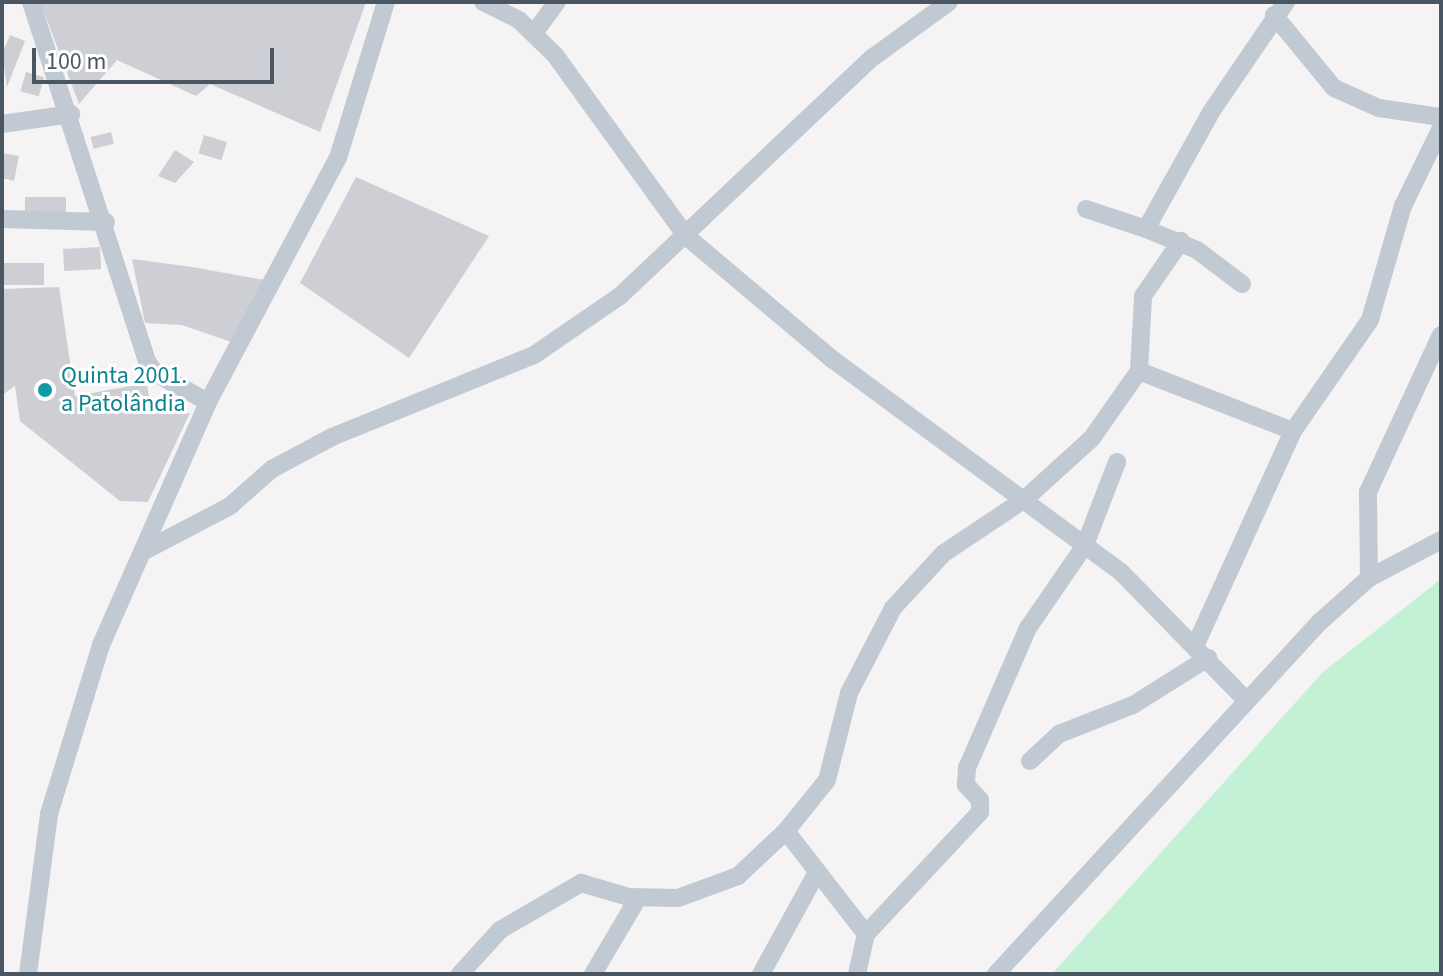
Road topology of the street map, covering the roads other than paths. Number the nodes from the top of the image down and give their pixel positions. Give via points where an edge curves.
1 (31, 2) edge
2 (386, 2) edge
3 (483, 2) edge
4 (557, 2) edge
5 (949, 2) edge
6 (1280, 8) edge
7 (535, 32) junction
8 (71, 114) junction
9 (1441, 117) edge
10 (2, 124) edge
11 (1441, 128) edge
12 (1086, 209) dead end
13 (2, 219) edge
14 (106, 222) junction
15 (1146, 229) junction
16 (686, 236) junction
17 (1181, 241) junction
18 (1242, 284) dead end
19 (1441, 335) edge
20 (1139, 371) junction
21 (208, 402) junction
22 (1293, 431) junction
23 (1117, 462) dead end
24 (1025, 499) junction
25 (1441, 540) edge
26 (1085, 545) junction
27 (146, 550) junction
28 (1369, 578) junction
29 (1202, 651) junction
30 (1246, 700) junction
31 (1030, 761) dead end
32 (786, 831) junction
33 (816, 874) junction
34 (638, 898) junction
35 (866, 934) junction
36 (28, 974) edge
37 (460, 974) edge
38 (593, 974) edge
39 (761, 974) edge
40 (857, 974) edge
41 (996, 974) edge

1 - 8 street
2 - 21 street via 338,158
3 - 7 street
4 - 7 street
5 - 16 street via 872,58
6 - 9 street via 1334,88 1379,108
6 - 15 street
7 - 16 street
8 - 10 street
8 - 14 street
11 - 22 street via 1403,206 1370,320
12 - 15 street
13 - 14 street
14 - 21 street via 147,361 155,373
15 - 17 street
16 - 24 street via 832,359
16 - 27 street via 620,296 534,355 332,437 272,469 230,506
17 - 18 street
17 - 20 street via 1143,296
19 - 28 street via 1368,492
20 - 22 street
20 - 24 street via 1092,438
21 - 27 street
22 - 29 street
23 - 26 street
24 - 26 street
24 - 32 street via 944,553 893,608 849,693 827,780
25 - 28 street
26 - 29 street
26 - 35 street via 1028,628 967,768 966,785 980,800 980,812
27 - 36 street via 71,730 49,814
28 - 30 street
29 - 30 street
29 - 31 street via 1133,705 1059,734
30 - 41 street
32 - 33 street
32 - 34 street via 738,876 709,890
33 - 35 street
33 - 39 street
34 - 37 street via 581,883 500,930
34 - 38 street
35 - 40 street

